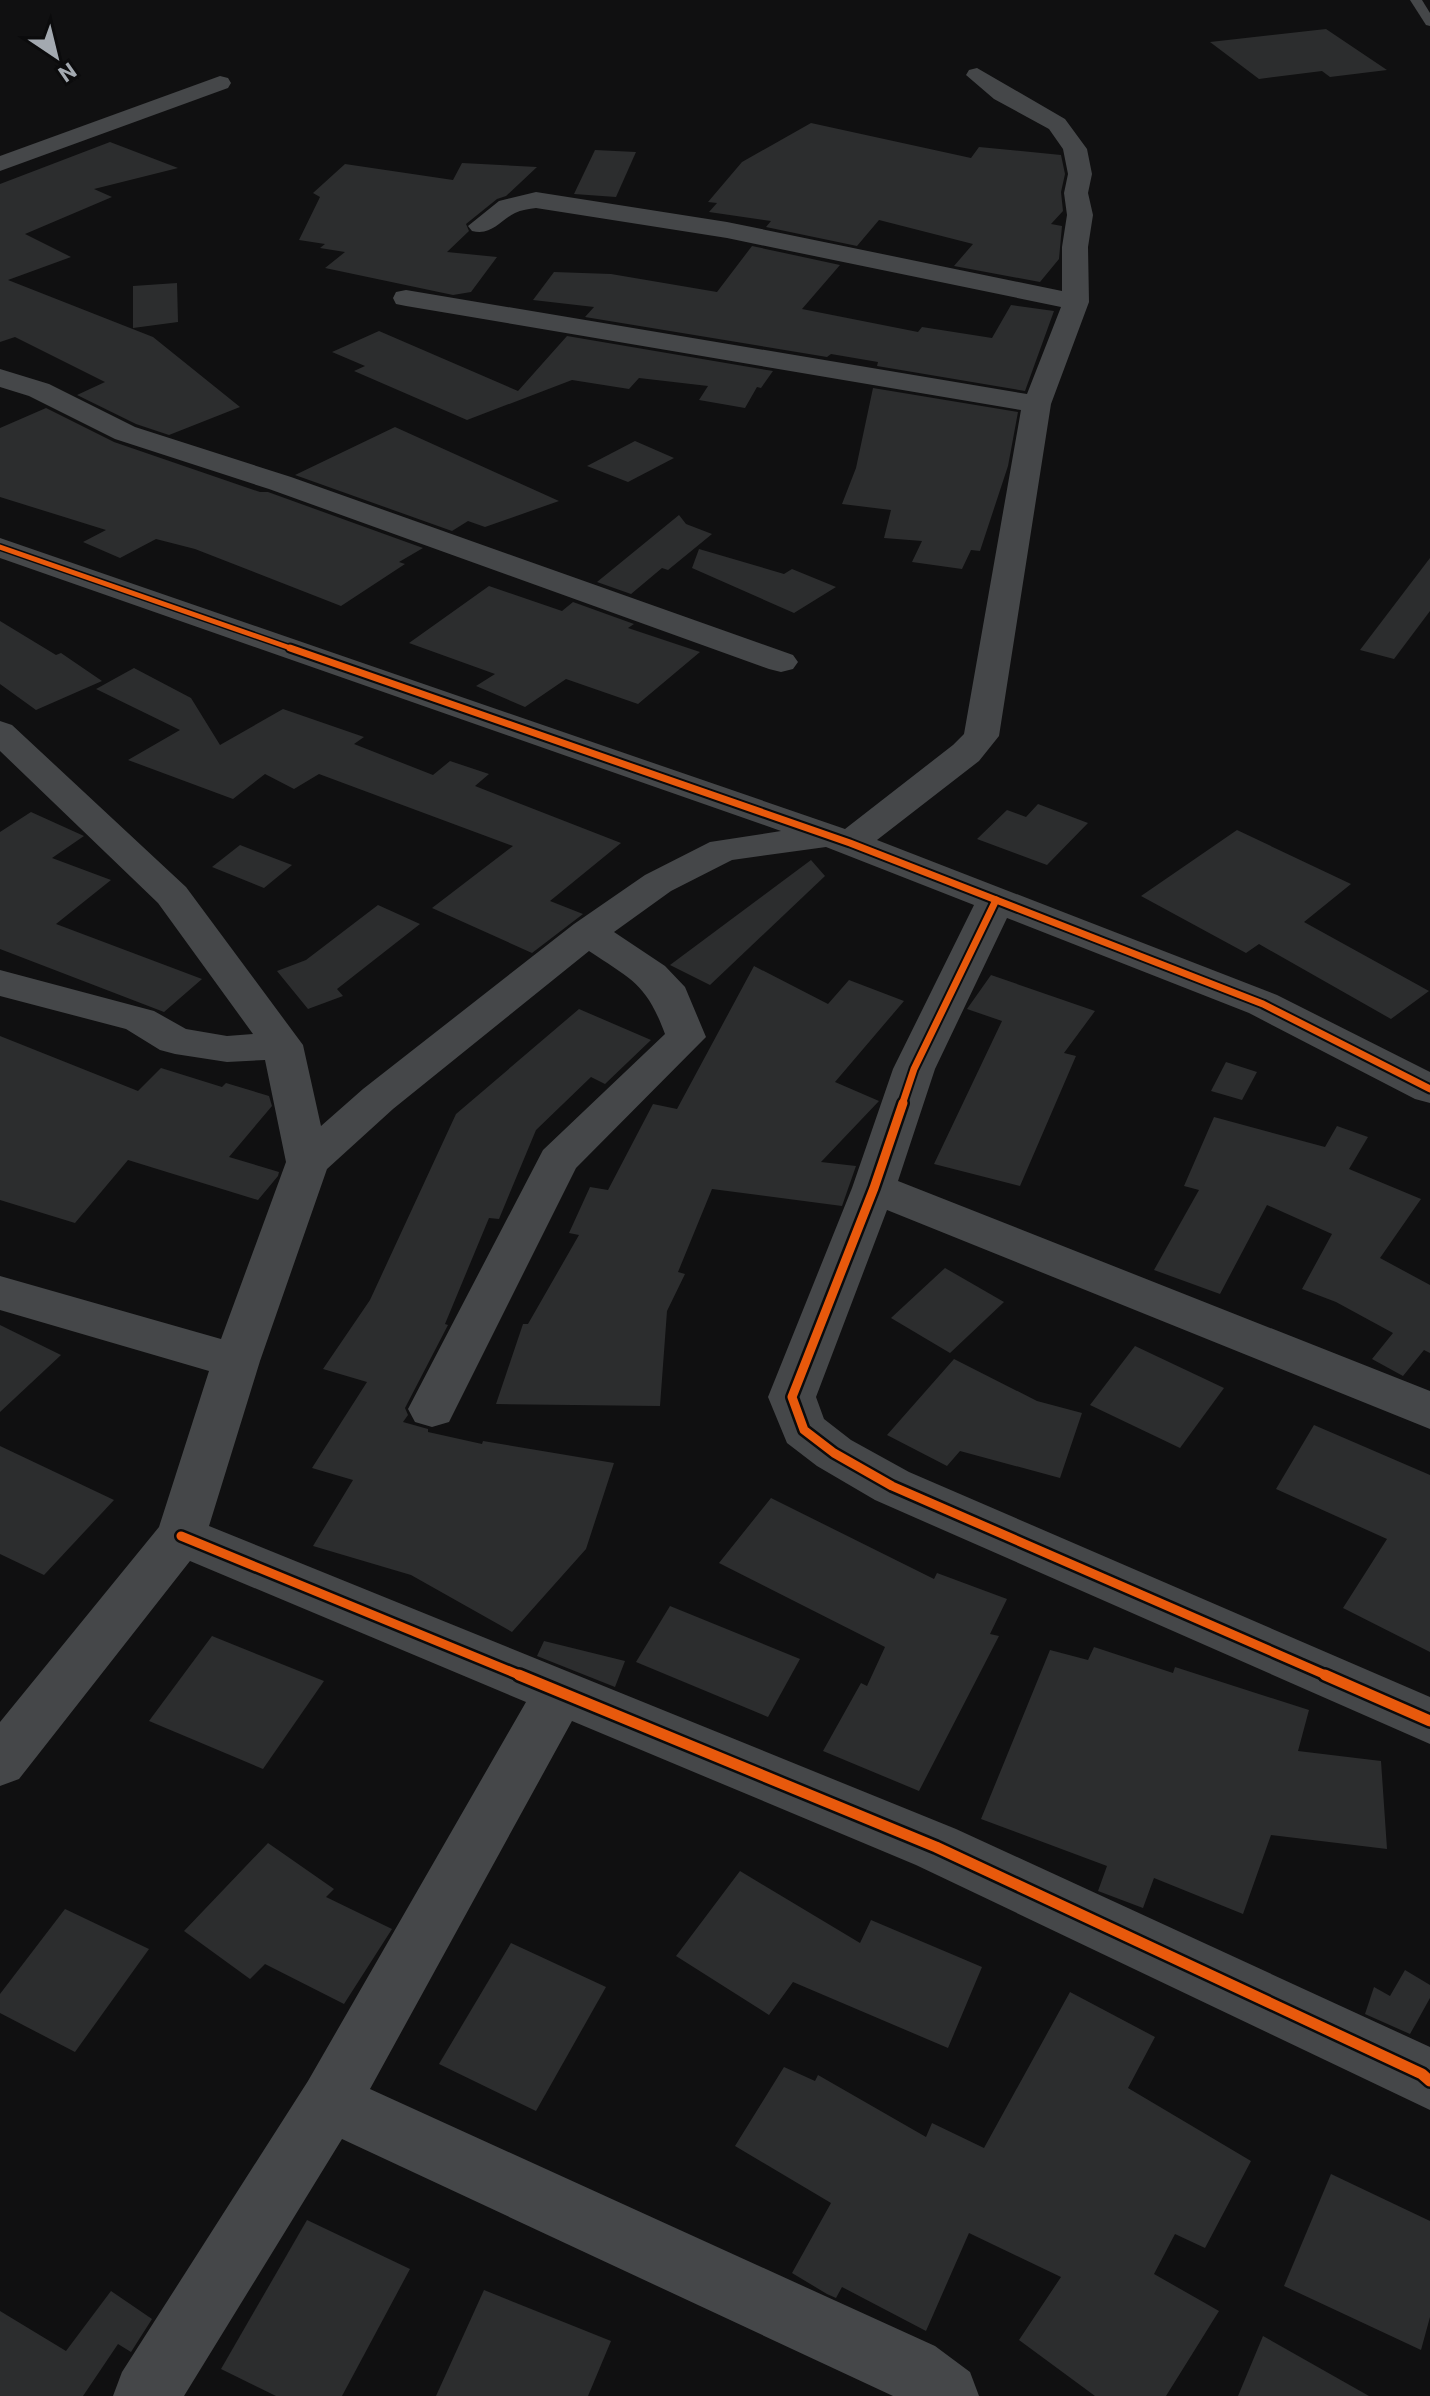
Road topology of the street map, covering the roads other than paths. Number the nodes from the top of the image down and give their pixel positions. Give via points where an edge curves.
1 (1416, 0) edge
2 (1430, 22) edge
3 (977, 75) dead end
4 (220, 83) dead end
5 (0, 164) edge
6 (481, 226) dead end
7 (406, 298) dead end
8 (1076, 302) junction
9 (0, 378) edge
10 (1037, 404) junction
11 (0, 547) edge
12 (781, 662) dead end
13 (0, 732) edge
14 (840, 840) junction
15 (996, 900) junction
16 (588, 932) junction
17 (0, 983) edge
18 (282, 1045) junction
19 (1430, 1089) edge
20 (308, 1162) junction
21 (874, 1188) junction
22 (0, 1293) edge
23 (236, 1361) junction
24 (432, 1409) dead end
25 (1430, 1411) edge
26 (181, 1536) junction
27 (560, 1692) junction
28 (1430, 1721) edge
29 (0, 1762) edge
30 (1430, 2081) edge
31 (330, 2102) junction
32 (146, 2396) edge
33 (946, 2396) edge

1 - 2 lane
3 - 8 street via 1057,124 1075,149 1080,174
4 - 5 street
6 - 8 street via 508,206 536,200 727,230
7 - 10 street
8 - 10 street
9 - 12 street via 47,394 125,433
10 - 14 street via 981,736 966,753
11 - 14 street
13 - 18 street via 172,895
14 - 15 street
14 - 16 street via 723,850 658,883
15 - 19 street via 1263,1004
15 - 21 street via 914,1069
16 - 20 street via 378,1099
16 - 24 street via 651,975 671,996 686,1037 558,1160
17 - 18 street via 140,1020 175,1041 227,1049
18 - 20 street
20 - 23 street
21 - 25 street
21 - 28 street via 792,1397 804,1430 892,1486
22 - 23 street
23 - 26 street
26 - 27 street
26 - 29 street
27 - 30 street via 936,1847
27 - 31 street
31 - 32 street
31 - 33 street via 912,2369

